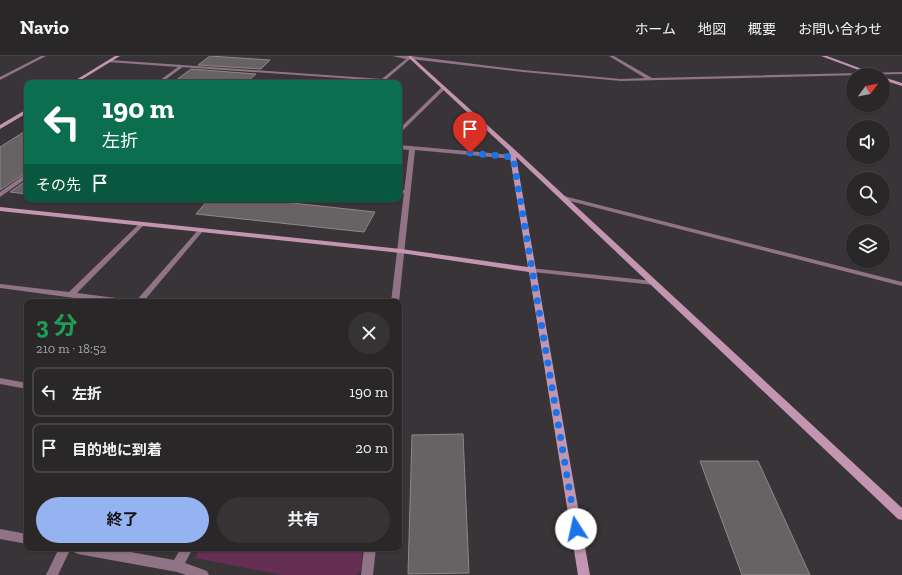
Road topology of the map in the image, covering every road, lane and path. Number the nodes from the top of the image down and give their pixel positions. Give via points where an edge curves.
1 (44, 56) edge
2 (118, 56) edge
3 (394, 56) edge
4 (612, 56) edge
5 (823, 56) edge
6 (410, 57) junction
7 (110, 61) junction
8 (182, 66) junction
9 (857, 68) edge
10 (0, 72) edge
11 (14, 72) junction
12 (890, 73) edge
13 (902, 73) edge
14 (846, 75) edge
15 (0, 79) edge
16 (78, 80) edge
17 (162, 80) edge
18 (356, 80) edge
19 (383, 80) edge
20 (652, 80) junction
21 (890, 81) edge
22 (902, 85) edge
23 (444, 88) junction
24 (24, 112) edge
25 (0, 127) edge
26 (402, 129) edge
27 (402, 147) edge
28 (412, 148) junction
29 (512, 153) junction
30 (24, 177) edge
31 (402, 191) edge
32 (407, 192) junction
33 (0, 195) edge
34 (564, 198) junction
35 (0, 209) edge
36 (142, 224) junction
37 (202, 230) junction
38 (401, 251) junction
39 (532, 270) junction
40 (654, 283) junction
41 (902, 284) edge
42 (0, 286) edge
43 (71, 295) junction
44 (101, 299) edge
45 (142, 299) edge
46 (395, 299) edge
47 (0, 381) edge
48 (24, 385) edge
49 (902, 515) edge
50 (0, 534) edge
51 (24, 538) edge
52 (64, 551) edge
53 (94, 551) edge
54 (184, 551) edge
55 (370, 551) edge
56 (177, 566) junction
57 (52, 575) edge
58 (203, 575) edge
59 (368, 575) edge
60 (584, 575) edge

1 - 11 street
2 - 7 street
3 - 6 street
4 - 20 street
5 - 9 street
6 - 19 street
6 - 20 street via 523,71 621,80
6 - 23 street
7 - 8 street
7 - 16 street
8 - 17 street
8 - 18 street
10 - 11 street
11 - 15 street
12 - 13 street
14 - 20 street
21 - 22 street
23 - 26 street
23 - 29 street
24 - 25 street
27 - 28 street
28 - 29 street
28 - 32 street
29 - 34 street
29 - 39 street
30 - 33 street
31 - 32 street
32 - 38 street
34 - 40 street
34 - 41 street
35 - 36 street
36 - 37 street
36 - 43 street
37 - 38 street
37 - 45 street
38 - 39 street
38 - 46 street
39 - 40 street
39 - 60 street
40 - 49 street
42 - 43 street
43 - 44 street
47 - 48 street
50 - 51 street
52 - 57 street
53 - 56 street
54 - 56 street
55 - 59 street
56 - 58 street

